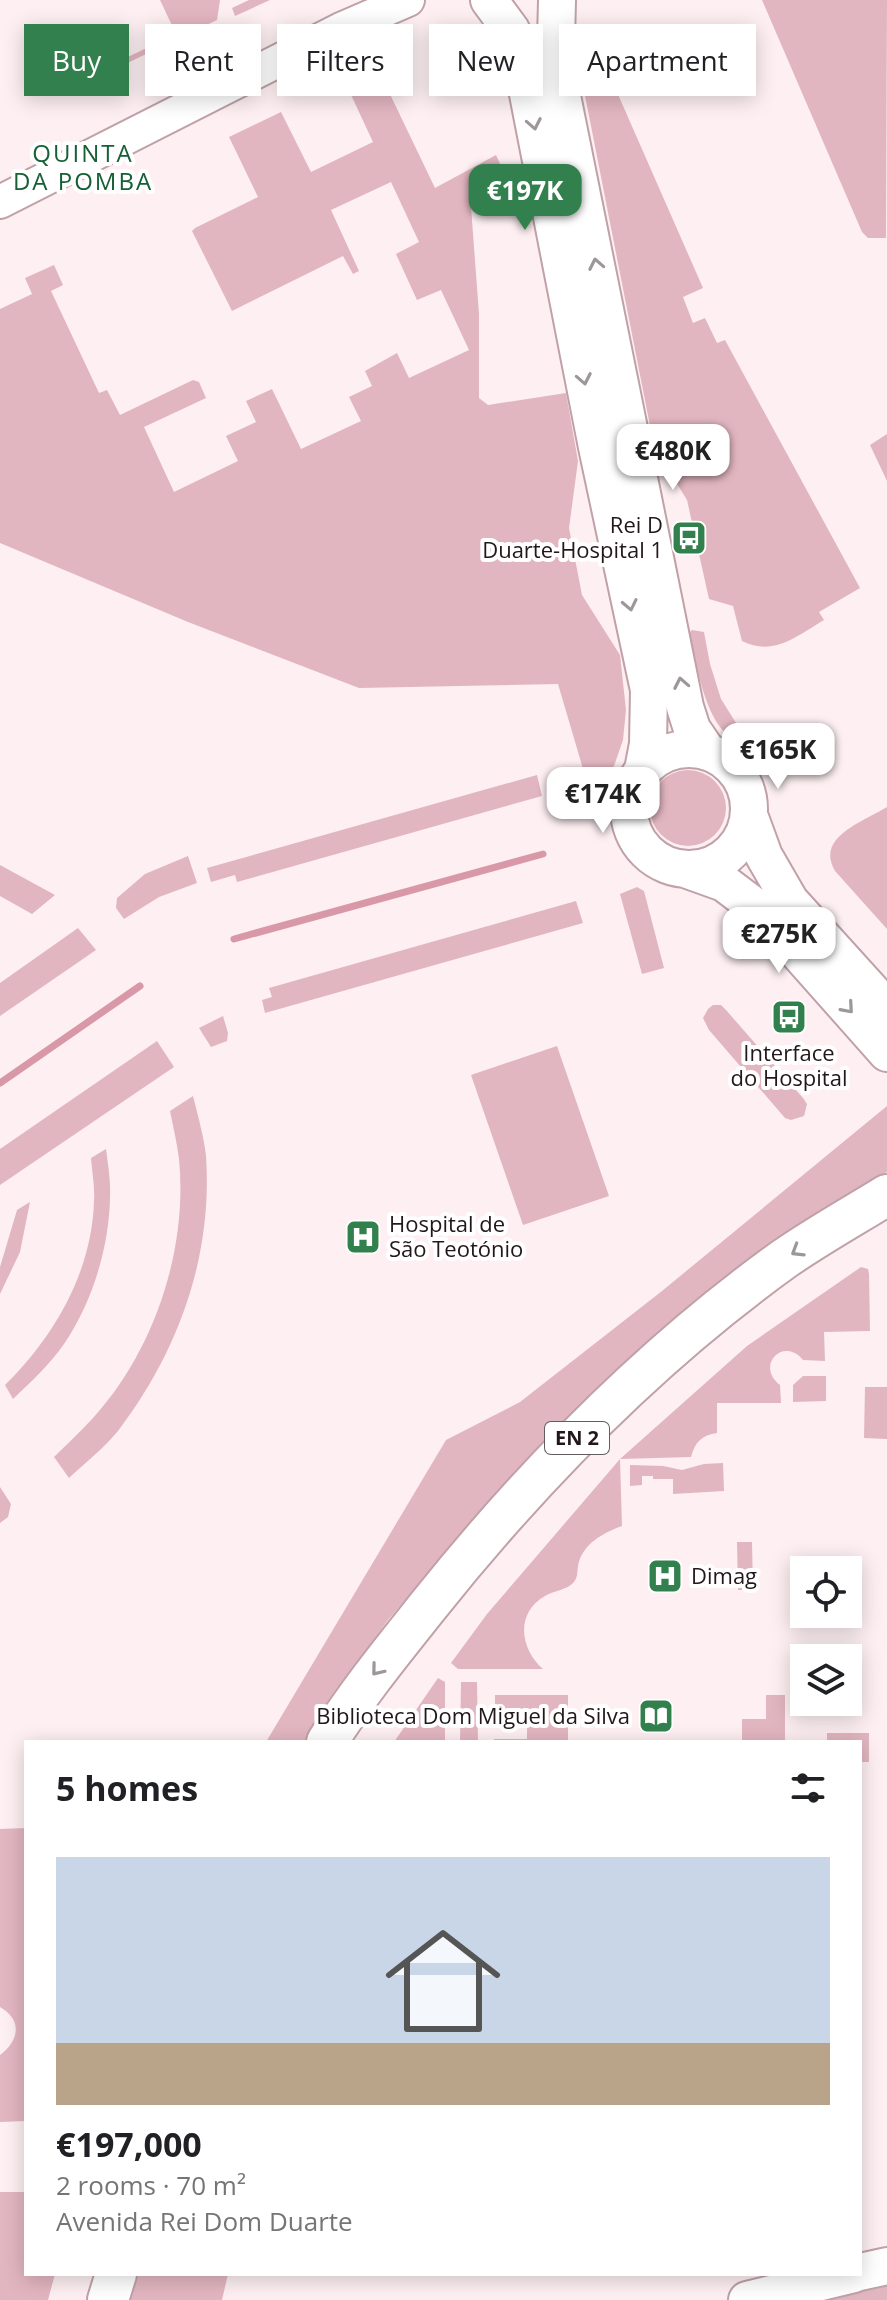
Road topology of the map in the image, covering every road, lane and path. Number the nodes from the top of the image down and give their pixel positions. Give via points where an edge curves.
1 (369, 0) edge
2 (408, 0) edge
3 (489, 0) edge
4 (498, 0) edge
5 (532, 0) edge
6 (557, 0) edge
7 (0, 178) edge
8 (0, 202) edge
9 (707, 751) junction
10 (643, 770) junction
11 (749, 815) junction
12 (685, 869) junction
13 (887, 1008) edge
14 (887, 1053) edge
15 (887, 1195) edge
16 (887, 1225) edge
17 (328, 1740) edge
18 (361, 1740) edge
19 (887, 2266) edge
20 (862, 2272) edge
21 (88, 2276) edge
22 (115, 2276) edge
23 (846, 2276) edge
24 (81, 2300) edge
25 (108, 2300) edge
26 (747, 2300) edge

1 - 7 street
2 - 8 street
3 -> 10 main road via 519,48 649,690
4 - 5 main road
9 -> 6 main road via 685,707 560,86
9 - 10 main road via 670,752
9 - 11 main road via 742,780
10 - 12 main road via 631,794 631,825 650,855
11 - 12 main road via 745,832 721,860
11 - 13 main road via 764,856 790,901
12 -> 14 main road via 724,883 761,911
15 -> 17 main road, EN 2 via 784,1259 675,1345 604,1411 483,1538 354,1698
16 - 18 main road, EN 2 via 729,1331 621,1428 461,1603
19 - 20 main road
21 - 24 main road
22 - 25 main road
23 - 26 main road

